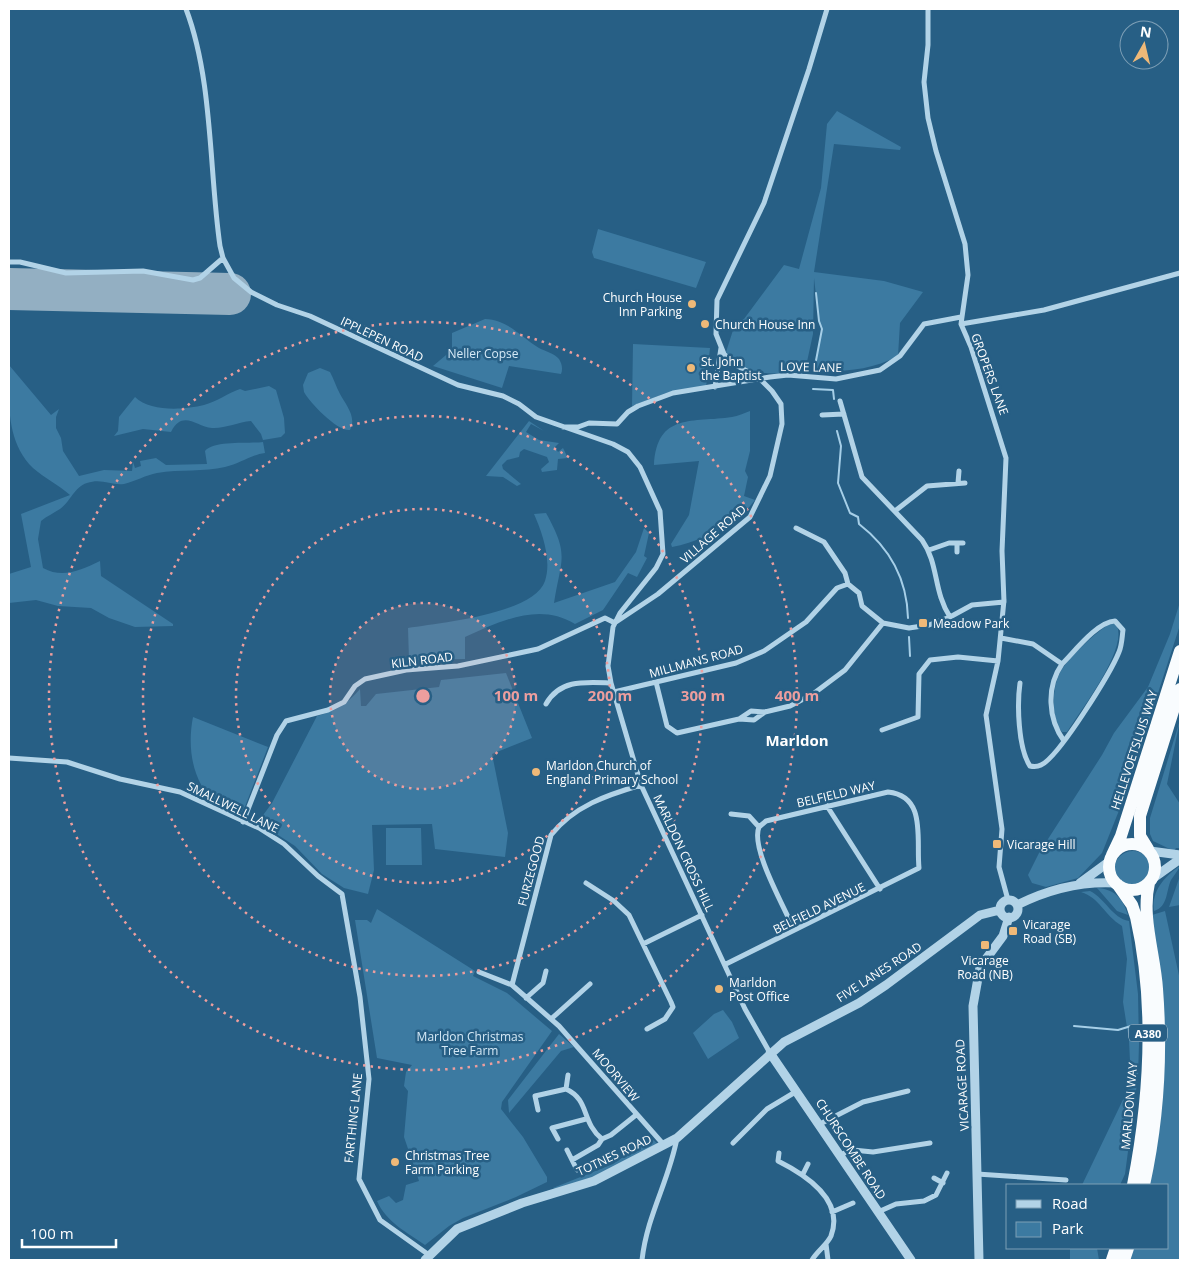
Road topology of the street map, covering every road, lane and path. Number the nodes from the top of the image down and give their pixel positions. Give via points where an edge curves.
1 (186, 9) edge
2 (826, 9) edge
3 (928, 9) edge
4 (224, 258) junction
5 (9, 262) edge
6 (1180, 273) edge
7 (961, 317) junction
8 (961, 324) junction
9 (721, 348) junction
10 (759, 378) junction
11 (715, 387) junction
12 (840, 400) dead end
13 (844, 414) junction
14 (822, 415) dead end
15 (560, 427) junction
16 (959, 471) dead end
17 (958, 483) junction
18 (965, 483) dead end
19 (895, 511) junction
20 (796, 528) dead end
21 (956, 543) junction
22 (963, 543) dead end
23 (930, 550) junction
24 (957, 552) dead end
25 (1004, 581) dead end
26 (848, 584) junction
27 (1004, 602) junction
28 (950, 616) junction
29 (616, 623) junction
30 (883, 623) junction
31 (1001, 638) junction
32 (1180, 651) edge
33 (998, 661) junction
34 (1062, 664) junction
35 (656, 682) junction
36 (611, 683) junction
37 (1020, 683) dead end
38 (1180, 689) edge
39 (614, 692) junction
40 (546, 704) dead end
41 (766, 712) junction
42 (739, 719) junction
43 (882, 730) dead end
44 (1064, 741) junction
45 (9, 758) edge
46 (640, 785) junction
47 (826, 806) junction
48 (731, 814) dead end
49 (243, 822) junction
50 (759, 827) junction
51 (1149, 850) junction
52 (1180, 857) edge
53 (1111, 858) junction
54 (919, 868) joint
55 (1151, 881) junction
56 (586, 883) dead end
57 (1080, 884) junction
58 (1117, 884) junction
59 (880, 889) junction
60 (342, 894) joint
61 (1008, 900) junction
62 (1017, 905) junction
63 (1000, 910) junction
64 (702, 916) junction
65 (1009, 918) junction
66 (794, 930) junction
67 (643, 944) junction
68 (726, 964) junction
69 (546, 971) dead end
70 (479, 972) dead end
71 (590, 984) dead end
72 (512, 985) junction
73 (526, 998) junction
74 (551, 1019) junction
75 (646, 1029) dead end
76 (770, 1053) junction
77 (568, 1075) dead end
78 (566, 1089) junction
79 (797, 1091) junction
80 (908, 1091) dead end
81 (538, 1110) dead end
82 (636, 1115) junction
83 (586, 1119) junction
84 (820, 1124) junction
85 (558, 1138) dead end
86 (678, 1138) junction
87 (602, 1139) junction
88 (930, 1142) dead end
89 (733, 1143) dead end
90 (664, 1146) junction
91 (567, 1150) dead end
92 (779, 1153) dead end
93 (838, 1155) junction
94 (572, 1160) junction
95 (808, 1164) dead end
96 (577, 1170) dead end
97 (803, 1174) junction
98 (946, 1174) dead end
99 (977, 1174) junction
100 (934, 1178) dead end
101 (1066, 1180) dead end
102 (942, 1183) junction
103 (1133, 1184) edge
104 (1144, 1184) edge
105 (853, 1202) dead end
106 (832, 1212) junction
107 (878, 1212) junction
108 (826, 1244) junction
109 (427, 1258) edge
110 (642, 1260) edge
111 (812, 1260) edge
112 (828, 1260) edge
113 (911, 1260) edge
114 (979, 1260) edge

1 - 4 street, IPPLEPEN ROAD via 198,47 217,224
2 - 9 street via 764,203 717,300 716,334
3 - 7 street, GROPERS LANE via 924,82 936,151 965,244 968,274
4 - 5 street via 193,280 143,271 66,274
4 - 15 street, IPPLEPEN ROAD via 234,278 277,306 310,316 458,385 503,396 536,417
6 - 8 street via 1044,310
7 - 8 street, GROPERS LANE
7 - 10 street, LOVE LANE via 924,324 904,352 880,370 836,379 788,375
8 - 27 street, GROPERS LANE via 1006,458 1002,551
9 - 10 street, VILLAGE ROAD via 736,365
9 - 11 street
10 - 11 street, LOVE LANE
10 - 29 street, VILLAGE ROAD via 781,404 782,424 770,476 758,505 750,518 658,594
11 - 15 street, LOVE LANE via 673,393 646,403 628,412 617,424
12 - 13 street
13 - 14 street
13 - 19 street via 862,477
15 - 29 street, IPPLEPEN ROAD via 628,452 640,467 660,511 663,554
16 - 17 street
17 - 18 street
17 - 19 street via 927,486
19 - 23 street
20 - 26 street via 824,542 846,573
21 - 22 street
21 - 23 street
21 - 24 street
23 - 28 street via 939,596
25 - 27 street
26 - 30 street via 859,593 862,606
26 - 35 street, MILLMANS ROAD via 837,588 806,622 764,651 736,663
27 - 28 street via 972,605
27 - 31 street
28 - 30 street via 929,625 909,628
29 - 36 street, MARLDON CROSS HILL via 610,640 608,666
29 - 49 street, KILN ROAD via 605,618 538,649 458,666 406,670 365,679 344,702 328,710 286,721 277,735
30 - 41 street via 860,654 829,683 790,706
31 - 33 street
31 - 34 street via 1033,644
32 - 53 highway, HELLEVOETSLUIS WAY
33 - 43 street via 958,657 930,660 919,674 918,717
33 - 61 street via 986,715 1002,829 999,867
34 - 44 street via 1053,685 1052,709 1053,723
34 - 44 street via 1107,621 1120,625 1122,641 1119,653
35 - 39 street, MILLMANS ROAD
35 - 42 street via 666,726 677,733
36 - 39 street, MARLDON CROSS HILL
36 - 40 street via 561,687
37 - 44 street via 1019,718 1025,759 1030,766 1045,763
38 - 51 highway, HELLEVOETSLUIS WAY via 1140,816 1140,836
39 - 46 street, MARLDON CROSS HILL
41 - 42 street via 754,720
41 - 42 street via 751,711
45 - 49 street, SMALLWELL LANE via 67,762 180,792
46 - 64 street, MARLDON CROSS HILL
46 - 72 street, FURZEGOOD via 594,800 563,821 551,835
47 - 50 street, BELFIELD WAY via 766,820
47 - 54 street, BELFIELD WAY via 888,792 906,798 916,814
47 - 59 street
48 - 50 street via 750,816
49 - 60 street, SMALLWELL LANE via 284,844
50 - 66 street via 757,840 761,854
51 - 52 street
51 - 53 highway via 1138,844 1126,844
51 - 55 highway via 1156,866
52 - 55 street
53 - 57 street
53 - 58 highway via 1110,874
54 - 59 street, BELFIELD AVENUE
55 - 58 highway via 1133,890
55 - 104 highway, MARLDON WAY / A380 via 1146,904 1157,988 1159,1060
56 - 67 street via 629,915
57 - 58 street
57 - 62 street
58 - 103 highway, MARLDON WAY / A380 via 1132,905 1136,918 1147,1009 1145,1105
59 - 66 street, BELFIELD AVENUE
60 - 109 street, FARTHING LANE via 360,997 369,1079 359,1179 380,1220
61 - 62 street
61 - 63 street via 1002,903
62 - 65 street via 1016,913
63 - 65 street
63 - 76 street, FIVE LANES ROAD via 980,915 886,985
64 - 67 street
64 - 68 street, MARLDON CROSS HILL
65 - 99 street, VICARAGE ROAD via 1003,936 980,968 973,1006
66 - 68 street, BELFIELD AVENUE
67 - 75 street via 673,1007 665,1019
68 - 76 street, MARLDON CROSS HILL via 745,1009
69 - 73 street via 543,983
70 - 72 street
71 - 74 street
72 - 73 street, MOORVIEW
73 - 74 street, MOORVIEW
74 - 82 street, MOORVIEW
76 - 79 street, CHURSCOMBE ROAD
76 - 86 street, TOTNES ROAD
77 - 78 street
78 - 81 street via 535,1096
78 - 83 street via 579,1097
79 - 84 street, CHURSCOMBE ROAD
79 - 89 street via 768,1109
80 - 84 street via 863,1102
82 - 87 street
82 - 90 street, MOORVIEW
83 - 85 street via 552,1128
83 - 87 street
84 - 93 street, CHURSCOMBE ROAD
86 - 90 street, TOTNES ROAD
86 - 110 street via 673,1160 649,1220
87 - 94 street via 598,1145
88 - 93 street via 873,1152 853,1150
90 - 109 street, TOTNES ROAD via 594,1181 466,1225 450,1234
91 - 94 street
92 - 97 street via 778,1161
93 - 107 street, CHURSCOMBE ROAD
94 - 96 street
95 - 97 street
97 - 106 street via 824,1192
98 - 102 street
99 - 101 street
99 - 114 street, VICARAGE ROAD
100 - 102 street
102 - 107 street via 936,1195 924,1202 896,1204
105 - 106 street
106 - 108 street via 834,1223
107 - 113 street, CHURSCOMBE ROAD
108 - 111 street
108 - 112 street

